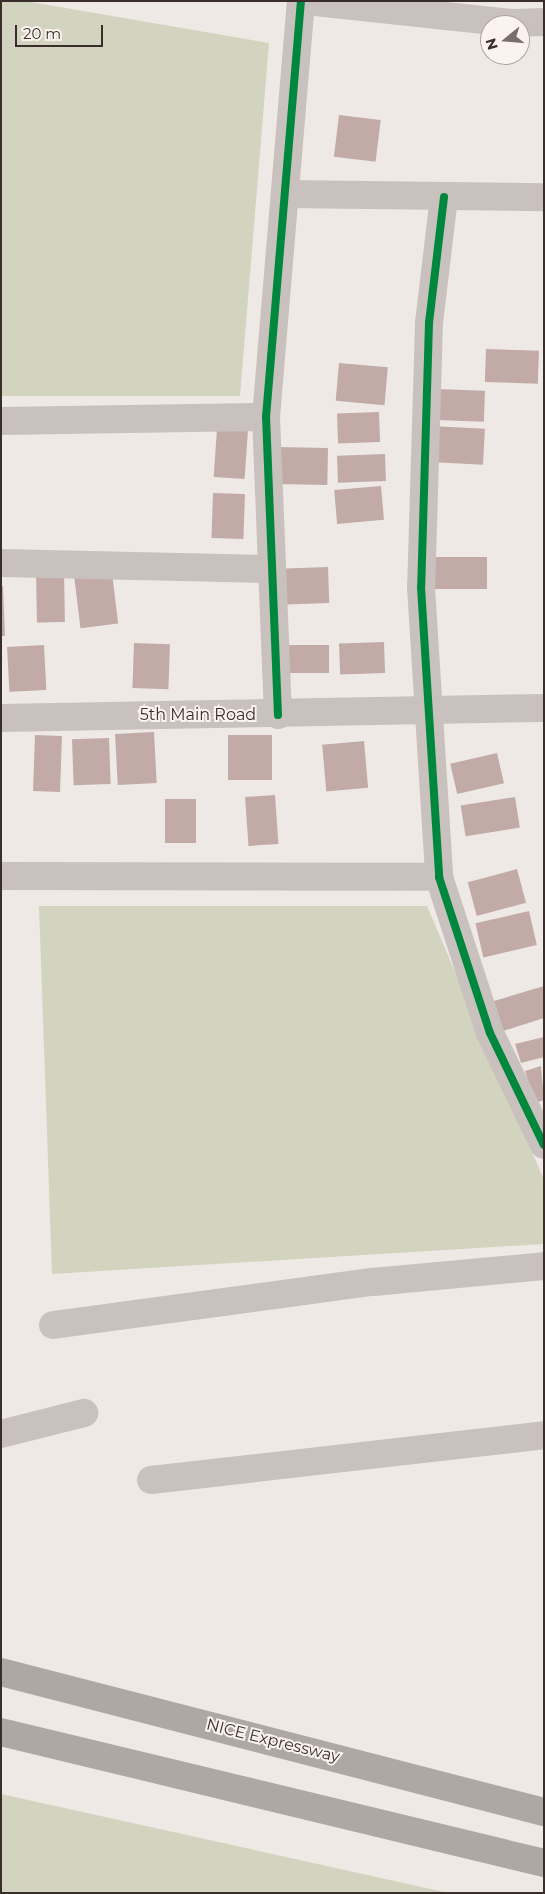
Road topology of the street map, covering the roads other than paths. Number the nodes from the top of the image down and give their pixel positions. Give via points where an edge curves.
1 (301, 1) edge
2 (306, 1) edge
3 (408, 7) edge
4 (544, 22) edge
5 (285, 194) junction
6 (444, 197) junction
7 (544, 197) edge
8 (266, 417) junction
9 (1, 421) edge
10 (1, 563) edge
11 (271, 569) junction
12 (544, 708) edge
13 (427, 710) junction
14 (278, 715) junction
15 (1, 718) edge
16 (1, 876) edge
17 (438, 877) junction
18 (544, 1145) edge
19 (544, 1266) edge
20 (53, 1325) dead end
21 (84, 1413) dead end
22 (1, 1434) edge
23 (544, 1436) edge
24 (151, 1480) dead end
25 (1, 1672) edge
26 (1, 1732) edge
27 (544, 1812) edge
28 (544, 1863) edge

1 - 5 street
2 - 3 street
3 - 4 street via 513,23
5 - 6 street
5 - 8 street
6 - 7 street
6 - 13 street via 429,322 421,587
8 - 9 street
8 - 11 street
10 - 11 street
11 - 14 street
12 - 13 street, 5th Main Road
13 - 14 street, 5th Main Road
13 - 17 street
14 - 15 street, 5th Main Road
16 - 17 street
17 - 18 street via 490,1033
19 - 20 street via 373,1282
21 - 22 street
23 - 24 street
25 - 27 highway, NICE Expressway
26 - 28 highway

